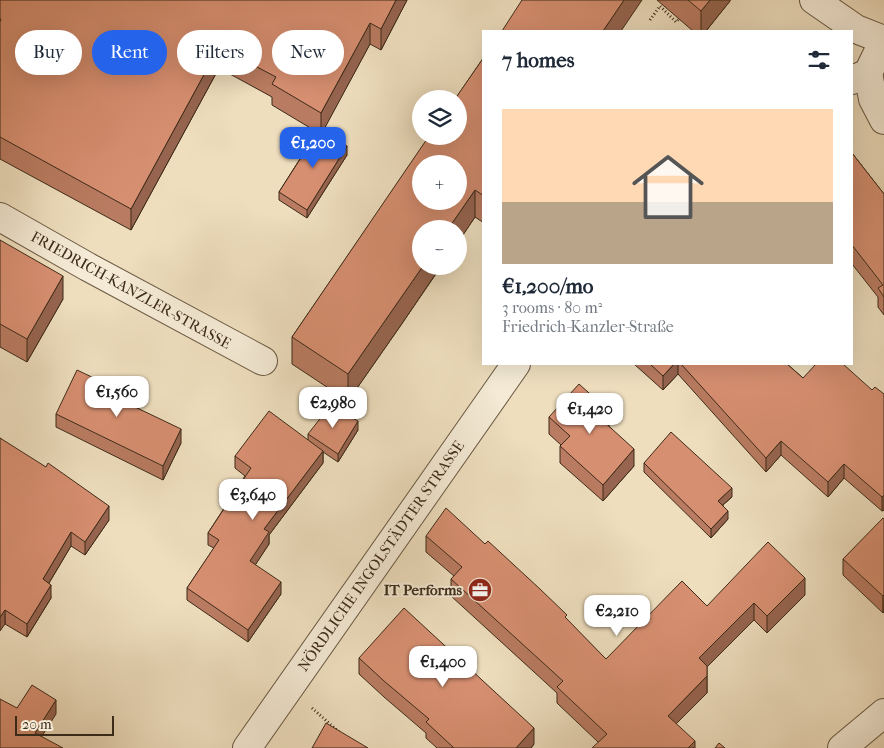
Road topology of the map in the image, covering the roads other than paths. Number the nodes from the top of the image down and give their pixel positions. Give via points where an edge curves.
1 (814, 0) edge
2 (884, 40) edge
3 (860, 77) edge
4 (884, 120) edge
5 (0, 217) edge
6 (263, 362) dead end
7 (515, 365) edge
8 (884, 714) edge
9 (247, 748) edge
10 (842, 748) edge

1 - 2 street via 856,29
2 - 3 street
3 - 4 street
5 - 6 street, FRIEDRICH-KANZLER-STRASSE
7 - 9 street, NÖRDLICHE INGOLSTÄDTER STRASSE
8 - 10 street

